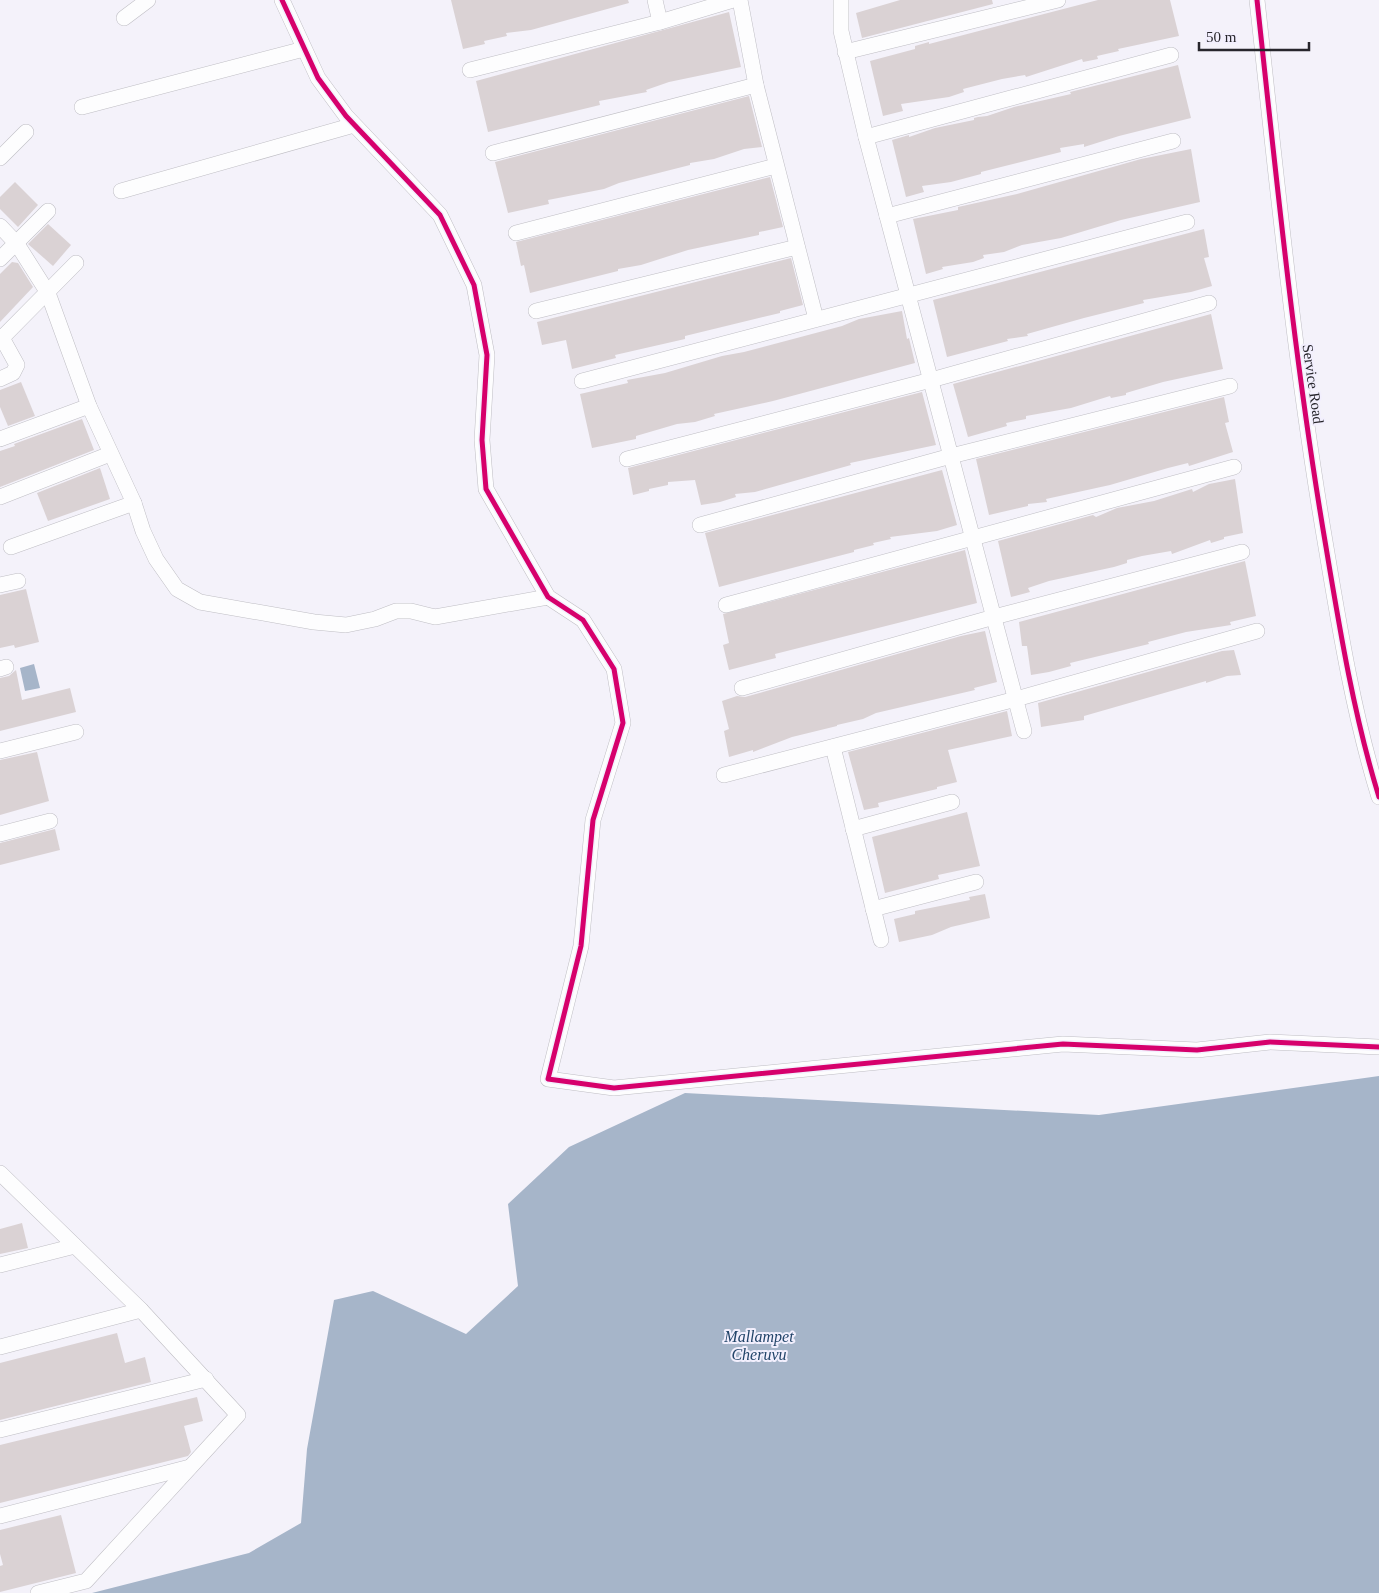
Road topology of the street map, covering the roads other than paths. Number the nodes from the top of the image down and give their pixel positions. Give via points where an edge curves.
1 (148, 0) edge
2 (282, 0) edge
3 (655, 0) edge
4 (732, 0) edge
5 (740, 0) edge
6 (841, 0) edge
7 (1058, 0) edge
8 (1257, 0) edge
9 (124, 18) dead end
10 (660, 22) junction
11 (304, 49) junction
12 (845, 52) junction
13 (1171, 54) dead end
14 (470, 70) dead end
15 (756, 85) junction
16 (82, 107) dead end
17 (354, 125) junction
18 (26, 132) dead end
19 (866, 137) junction
20 (1173, 141) dead end
21 (493, 153) dead end
22 (0, 158) edge
23 (776, 166) junction
24 (121, 191) dead end
25 (48, 211) dead end
26 (887, 216) junction
27 (1187, 222) dead end
28 (0, 226) edge
29 (516, 233) dead end
30 (17, 244) junction
31 (797, 246) junction
32 (0, 259) edge
33 (76, 263) dead end
34 (48, 293) junction
35 (908, 295) junction
36 (1209, 303) dead end
37 (536, 311) dead end
38 (816, 319) junction
39 (1, 339) edge
40 (0, 380) edge
41 (931, 380) junction
42 (582, 381) dead end
43 (1230, 386) dead end
44 (89, 406) junction
45 (0, 439) edge
46 (110, 454) junction
47 (951, 456) junction
48 (627, 459) dead end
49 (1234, 467) dead end
50 (0, 497) edge
51 (134, 503) junction
52 (700, 525) dead end
53 (973, 539) junction
54 (12, 548) dead end
55 (1242, 552) dead end
56 (18, 581) dead end
57 (0, 585) edge
58 (548, 597) junction
59 (726, 605) dead end
60 (994, 617) junction
61 (1257, 631) dead end
62 (742, 688) dead end
63 (1016, 699) junction
64 (1024, 731) dead end
65 (76, 732) dead end
66 (833, 747) junction
67 (0, 751) edge
68 (724, 774) dead end
69 (1379, 797) edge
70 (952, 802) dead end
71 (50, 821) dead end
72 (853, 828) junction
73 (0, 834) edge
74 (976, 882) dead end
75 (873, 909) junction
76 (881, 940) dead end
77 (1379, 1047) edge
78 (1, 1175) edge
79 (75, 1246) junction
80 (0, 1265) edge
81 (141, 1310) junction
82 (0, 1347) edge
83 (206, 1380) junction
84 (0, 1430) edge
85 (190, 1467) junction
86 (0, 1516) edge
87 (38, 1593) edge

1 - 9 street
2 - 11 street
3 - 10 street
4 - 10 street
5 - 15 street
6 - 12 street
7 - 12 street
8 - 69 street, Service Road via 1299,376 1335,602 1365,753
10 - 14 street
11 - 16 street
11 - 17 street via 318,78
12 - 19 street
13 - 19 street
15 - 21 street
15 - 23 street
17 - 24 street
17 - 58 street via 440,215 474,285 487,355 482,440 486,489
18 - 22 street
19 - 26 street
20 - 26 street
23 - 29 street
23 - 31 street
25 - 30 street
26 - 35 street
27 - 35 street
28 - 30 street
30 - 32 street
30 - 34 street
31 - 37 street
31 - 38 street
33 - 34 street
34 - 39 street
34 - 44 street
35 - 38 street
35 - 41 street
36 - 41 street
38 - 42 street
39 - 40 street via 17,365 13,373
41 - 47 street
41 - 48 street
43 - 47 street
44 - 45 street
44 - 46 street
46 - 50 street
46 - 51 street
47 - 52 street
47 - 53 street
49 - 53 street
51 - 54 street
51 - 58 street via 156,559 177,590 200,602 346,625 396,611 435,617
53 - 59 street
53 - 60 street
55 - 60 street
56 - 57 street
58 - 77 street via 583,620 614,669 623,722 593,820 580,946 548,1079 614,1088 1063,1044 1197,1050 1270,1042
60 - 62 street
60 - 63 street
61 - 63 street
63 - 64 street
63 - 66 street
65 - 67 street
66 - 68 street
66 - 72 street
70 - 72 street
71 - 73 street
72 - 75 street
74 - 75 street
75 - 76 street
78 - 79 street
79 - 80 street
79 - 81 street
81 - 82 street
81 - 83 street
83 - 84 street
83 - 85 street via 238,1415
85 - 86 street
85 - 87 street via 86,1581

